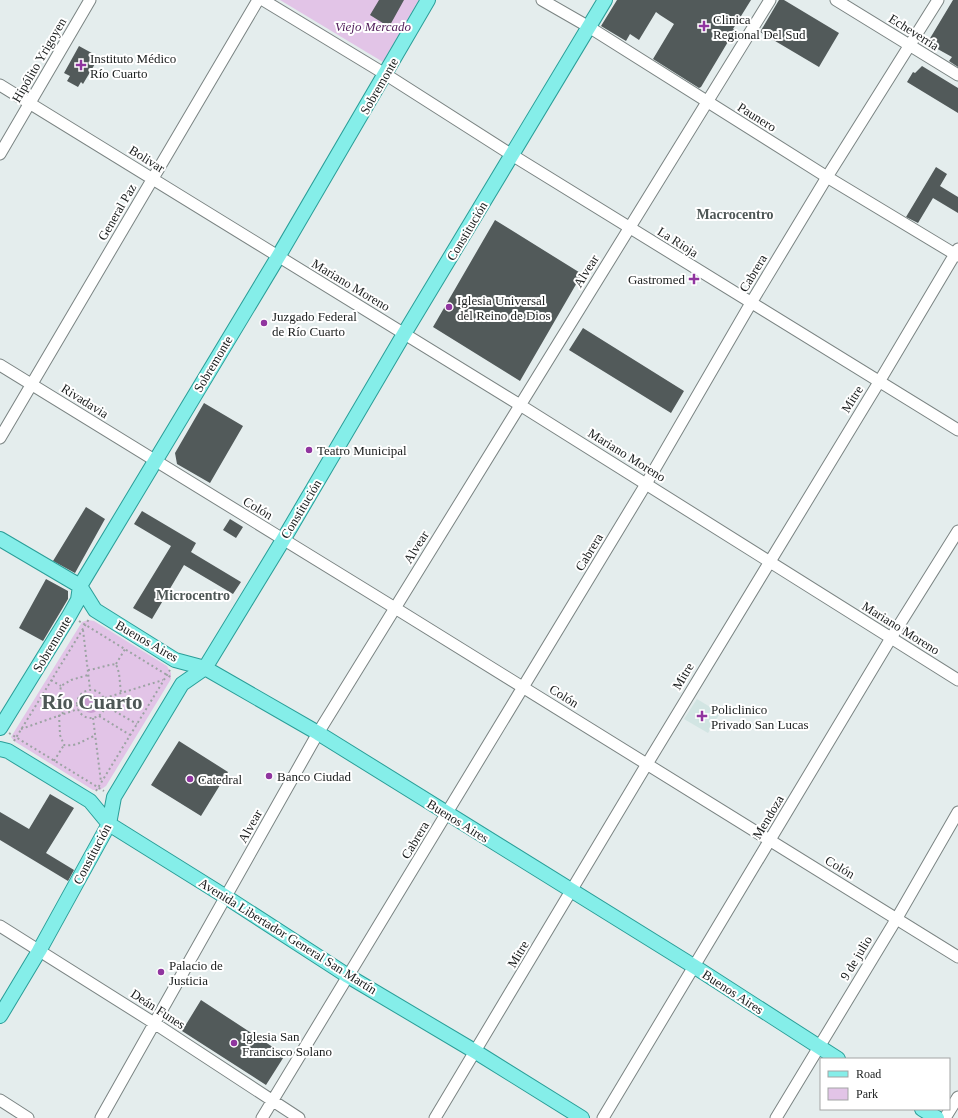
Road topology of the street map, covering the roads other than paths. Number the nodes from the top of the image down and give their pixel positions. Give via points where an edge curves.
1 (90, 0) edge
2 (258, 0) edge
3 (263, 0) edge
4 (428, 0) edge
5 (542, 0) edge
6 (606, 0) edge
7 (770, 0) edge
8 (836, 0) edge
9 (938, 0) edge
10 (589, 27) junction
11 (910, 46) junction
12 (385, 74) junction
13 (958, 75) edge
14 (0, 85) edge
15 (707, 102) junction
16 (30, 104) junction
17 (0, 154) edge
18 (512, 155) junction
19 (827, 177) junction
20 (152, 179) junction
21 (630, 228) junction
22 (957, 253) edge
23 (278, 257) junction
24 (751, 303) junction
25 (404, 334) junction
26 (0, 365) edge
27 (879, 382) junction
28 (32, 385) junction
29 (520, 405) junction
30 (958, 430) edge
31 (0, 438) edge
32 (155, 461) junction
33 (646, 484) junction
34 (958, 531) edge
35 (0, 539) edge
36 (283, 540) junction
37 (769, 561) junction
38 (80, 586) junction
39 (395, 608) junction
40 (891, 638) junction
41 (205, 668) junction
42 (958, 680) edge
43 (523, 688) junction
44 (3, 730) edge
45 (318, 733) junction
46 (4, 750) edge
47 (647, 764) junction
48 (958, 812) edge
49 (447, 814) junction
50 (109, 824) junction
51 (770, 840) junction
52 (571, 892) junction
53 (226, 897) junction
54 (897, 918) junction
55 (0, 926) edge
56 (39, 950) junction
57 (958, 957) edge
58 (695, 967) junction
59 (348, 976) junction
60 (0, 1016) edge
61 (154, 1023) junction
62 (818, 1047) junction
63 (476, 1052) junction
64 (836, 1058) edge
65 (958, 1097) edge
66 (0, 1100) edge
67 (272, 1101) junction
68 (924, 1110) edge
69 (28, 1118) edge
70 (101, 1118) edge
71 (262, 1118) edge
72 (299, 1118) edge
73 (435, 1118) edge
74 (582, 1118) edge
75 (604, 1118) edge
76 (776, 1118) edge
77 (937, 1118) edge
78 (946, 1118) edge

1 - 16 street, Hipólito Yrigoyen
2 - 20 street, General Paz
3 - 12 street, La Rioja
4 - 12 main road, Sobremonte
5 - 10 street, Paunero
6 - 10 main road, Constitución
7 - 15 street, Alvear
8 - 11 street, Echeverría
9 - 11 street, Cabrera
10 - 15 street, Paunero
10 - 18 main road, Constitución
11 - 13 street, Echeverría
11 - 19 street, Cabrera
12 - 18 street, La Rioja
12 - 23 main road, Sobremonte
14 - 16 street, Bolivar
15 - 19 street, Paunero
15 - 21 street, Alvear
16 - 17 street, Hipólito Yrigoyen
16 - 20 street, Bolivar
18 - 21 street, La Rioja
18 - 25 main road, Constitución
19 - 22 street, Paunero
19 - 24 street, Cabrera
20 - 23 street, Bolivar
20 - 28 street, General Paz
21 - 24 street, La Rioja
21 - 29 street, Alvear
22 - 27 street, Mitre
23 - 25 street, Mariano Moreno
23 - 32 main road, Sobremonte
24 - 27 street, La Rioja
24 - 33 street, Cabrera
25 - 29 street, Mariano Moreno
25 - 36 main road, Constitución
26 - 28 street, Rivadavia
27 - 30 street, La Rioja
27 - 37 street, Mitre
28 - 31 street, General Paz
28 - 32 street, Rivadavia
29 - 33 street, Mariano Moreno
29 - 39 street, Alvear
32 - 36 street, Colón
32 - 38 main road, Sobremonte
33 - 37 street, Mariano Moreno
33 - 43 street, Cabrera
34 - 40 street, Mendoza
35 - 38 main road
36 - 39 street, Colón
36 - 41 main road, Constitución
37 - 40 street, Mariano Moreno
37 - 47 street, Mitre
38 - 41 main road, Buenos Aires via 95,610 176,660
38 - 44 main road, Sobremonte via 78,600 70,616
39 - 43 street, Colón
39 - 45 street, Alvear
40 - 42 street, Mariano Moreno
40 - 51 street, Mendoza
41 - 45 main road, Buenos Aires
41 - 50 main road, Constitución via 182,684 114,797
43 - 47 street, Colón
43 - 49 street, Cabrera
45 - 49 main road, Buenos Aires
45 - 53 street, Alvear
46 - 50 main road, Avenida Libertador General San Martín via 90,801
47 - 51 street, Colón
47 - 52 street, Mitre
48 - 54 street, 9 de julio
49 - 52 main road, Buenos Aires
49 - 59 street, Cabrera
50 - 53 main road, Avenida Libertador General San Martín
50 - 56 main road, Constitución
51 - 54 street, Colón
51 - 58 street, Mendoza
52 - 58 main road, Buenos Aires
52 - 63 street, Mitre
53 - 59 main road, Avenida Libertador General San Martín
53 - 61 street, Alvear
54 - 57 street, Colón
54 - 62 street, 9 de julio
55 - 56 street, Deán Funes
56 - 60 main road, Constitución
56 - 61 street, Deán Funes
58 - 62 main road, Buenos Aires
58 - 75 street, Mendoza
59 - 63 main road, Avenida Libertador General San Martín
59 - 67 street, Cabrera
61 - 67 street, Deán Funes
61 - 70 street, Alvear
62 - 64 main road, Buenos Aires
62 - 76 street, 9 de julio
63 - 73 street, Mitre
63 - 74 main road, Avenida Libertador General San Martín
65 - 78 street
66 - 69 street
67 - 71 street, Cabrera
67 - 72 street, Deán Funes
68 - 77 main road

